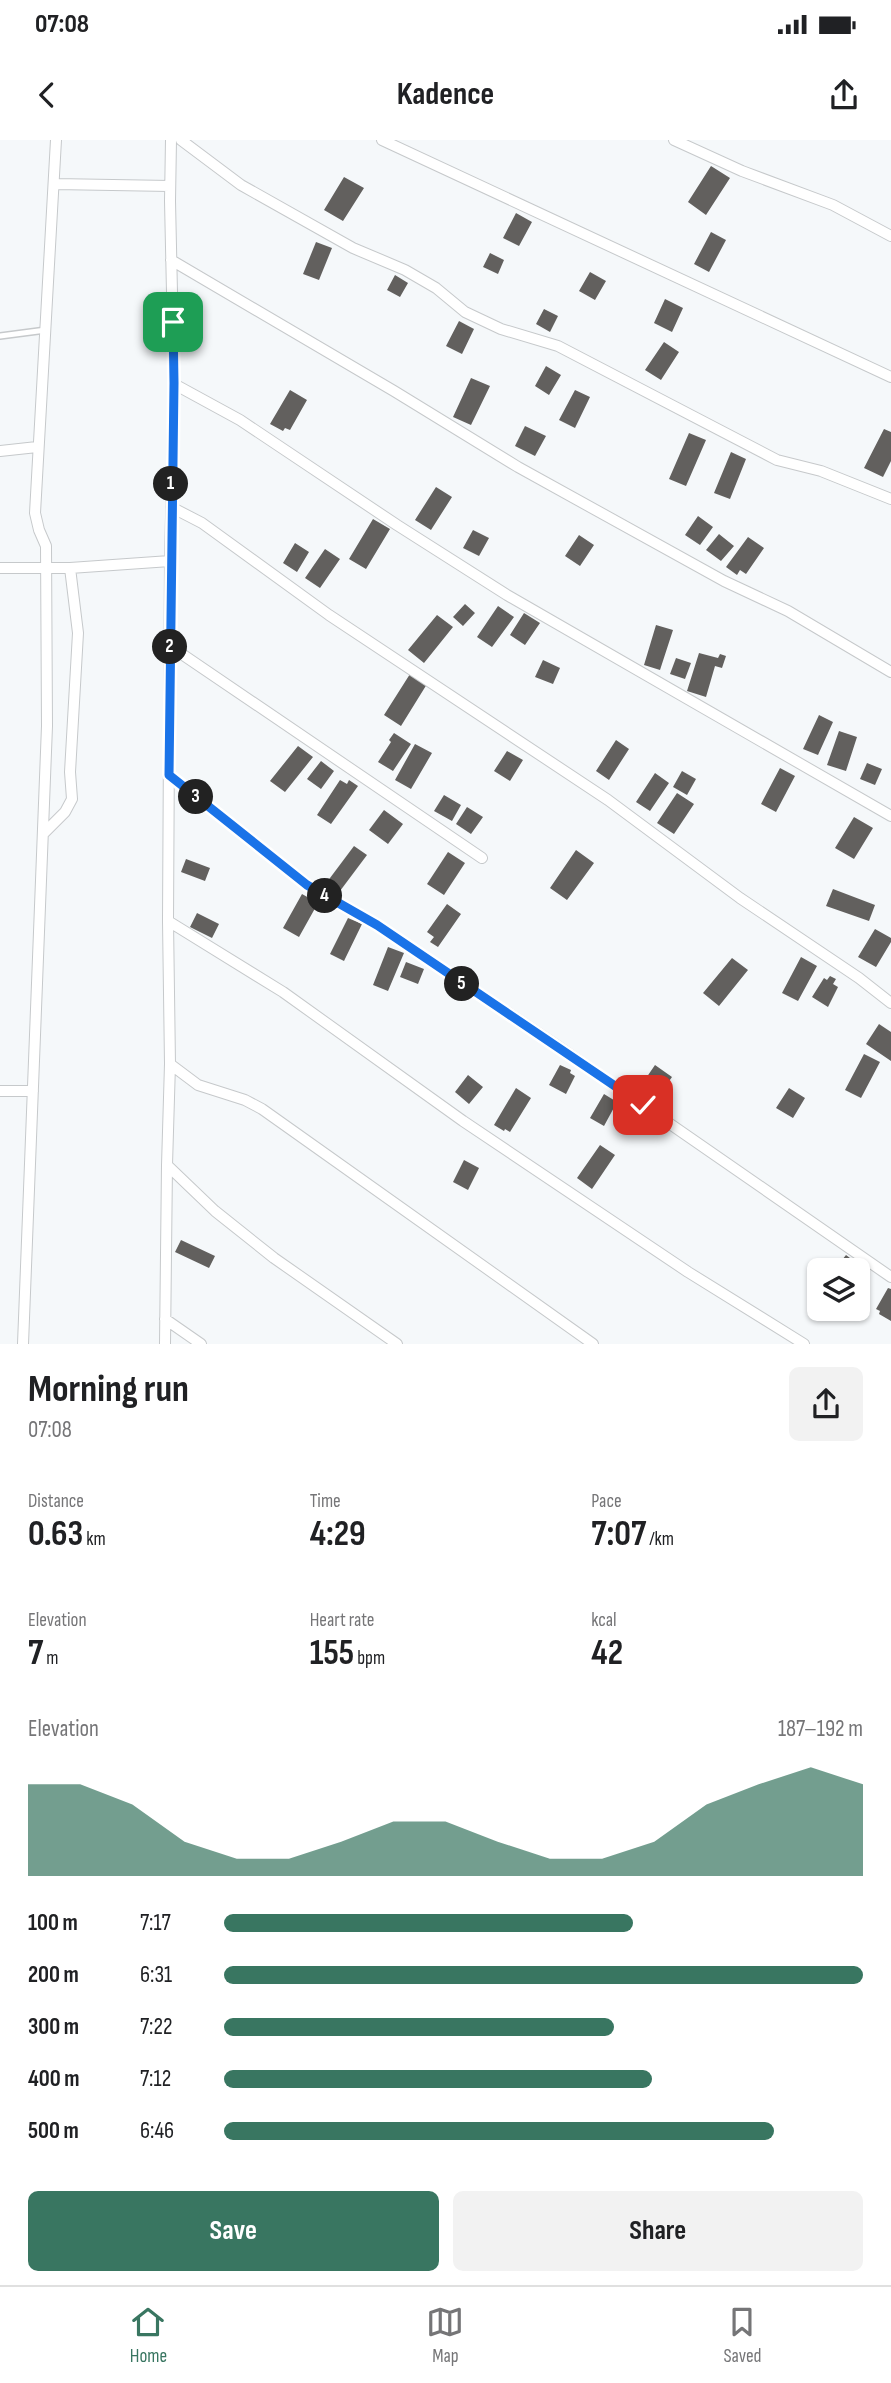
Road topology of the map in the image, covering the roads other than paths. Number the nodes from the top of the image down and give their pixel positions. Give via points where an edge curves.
1 (56, 140) edge
2 (171, 140) edge
3 (181, 140) edge
4 (382, 140) edge
5 (674, 140) edge
6 (55, 184) junction
7 (170, 186) junction
8 (891, 236) edge
9 (171, 260) junction
10 (46, 330) junction
11 (0, 336) edge
12 (891, 377) edge
13 (174, 383) junction
14 (37, 447) junction
15 (0, 451) edge
16 (891, 499) edge
17 (171, 507) junction
18 (170, 561) junction
19 (47, 567) junction
20 (0, 568) edge
21 (70, 568) junction
22 (170, 646) junction
23 (891, 672) edge
24 (169, 775) junction
25 (891, 816) edge
26 (43, 834) junction
27 (482, 858) dead end
28 (168, 921) junction
29 (891, 1003) edge
30 (170, 1064) junction
31 (0, 1091) edge
32 (33, 1091) junction
33 (167, 1165) junction
34 (891, 1277) edge
35 (165, 1319) junction
36 (23, 1343) edge
37 (165, 1343) edge
38 (201, 1343) edge
39 (397, 1343) edge
40 (593, 1343) edge
41 (804, 1343) edge

1 - 6 street
2 - 7 street
3 - 16 street via 241,185 354,248 405,270 465,312 501,329 558,346 778,460 821,471
4 - 12 street
5 - 8 street via 833,205
6 - 7 street
6 - 10 street
7 - 9 street
9 - 13 street
9 - 23 street via 518,467 724,581 788,611
10 - 11 lane
10 - 14 street
13 - 17 street
13 - 25 street via 240,420 507,595
14 - 15 street
14 - 19 street via 35,513 46,546
17 - 18 street
17 - 29 street via 202,523 329,615 608,800
18 - 21 street
18 - 22 street
19 - 20 street
19 - 21 street
19 - 26 street
21 - 26 street via 78,633 72,799
22 - 24 street
22 - 27 street
24 - 28 street
24 - 34 street via 307,885 377,925 559,1047
26 - 32 street
28 - 30 street
28 - 41 street via 284,992 463,1121 688,1272
30 - 33 street
30 - 40 street via 198,1085 262,1109
31 - 32 street
32 - 36 street
33 - 35 street
33 - 39 street via 274,1258
35 - 37 street
35 - 38 street

